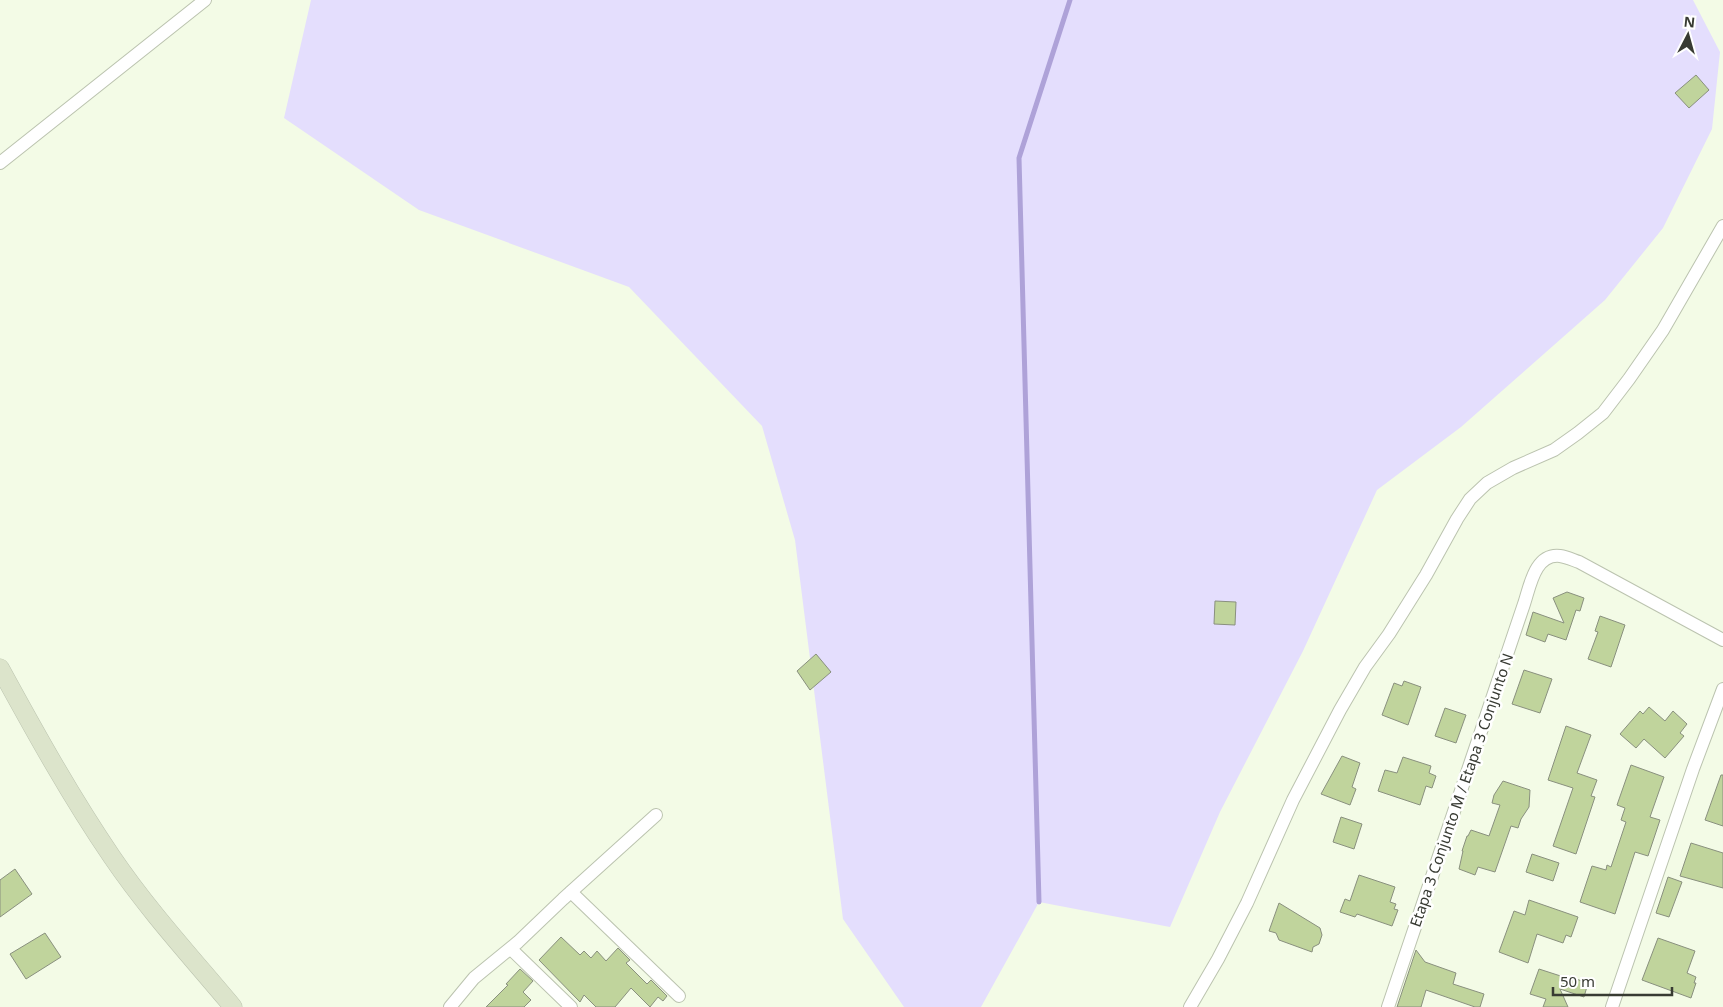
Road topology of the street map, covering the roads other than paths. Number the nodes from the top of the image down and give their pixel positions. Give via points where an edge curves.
1 (205, 0) edge
2 (0, 163) edge
3 (1723, 226) edge
4 (1723, 640) edge
5 (0, 668) edge
6 (1723, 690) edge
7 (656, 814) dead end
8 (571, 892) junction
9 (511, 948) junction
10 (679, 996) dead end
11 (233, 1007) edge
12 (450, 1007) edge
13 (571, 1007) edge
14 (1190, 1007) edge
15 (1388, 1007) edge
16 (1612, 1007) edge

1 - 2 street
3 - 14 street via 1663,330 1602,413 1554,450 1486,483 1461,512 1426,575 1340,710 1293,800 1247,903
4 - 15 street, Etapa 3 Conjunto M / Etapa 3 Conjunto N via 1579,562 1560,556 1541,562 1534,574 1459,792
5 - 11 street via 112,857 157,917
6 - 16 street
7 - 8 street
8 - 9 street
8 - 10 street
9 - 12 street via 474,978
9 - 13 street

